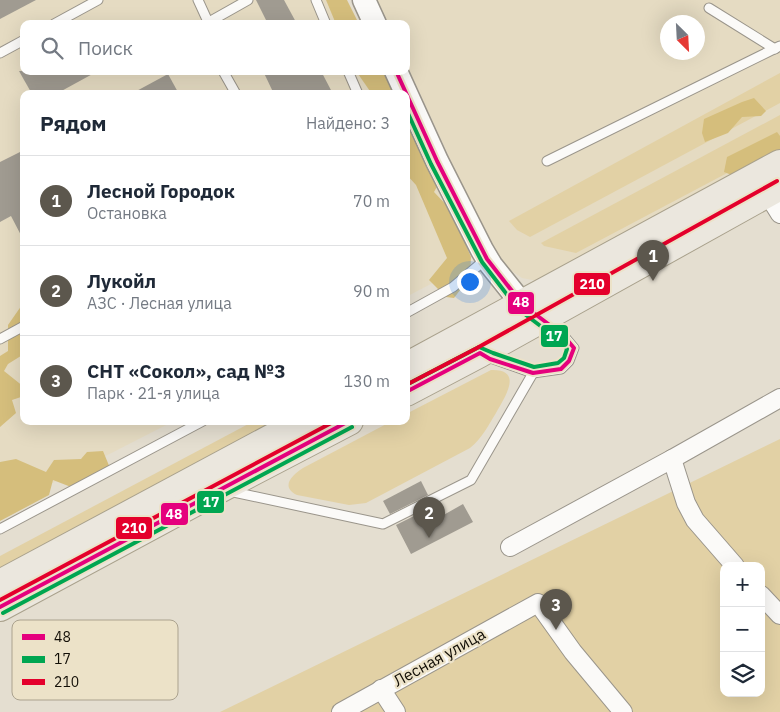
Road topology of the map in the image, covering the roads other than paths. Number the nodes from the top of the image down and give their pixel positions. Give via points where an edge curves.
1 (98, 0) edge
2 (198, 0) edge
3 (248, 0) edge
4 (316, 0) edge
5 (364, 0) edge
6 (709, 8) dead end
7 (61, 20) edge
8 (208, 20) edge
9 (214, 20) edge
10 (324, 20) edge
11 (373, 20) edge
12 (20, 42) edge
13 (778, 47) edge
14 (0, 53) edge
15 (225, 75) edge
16 (350, 75) edge
17 (398, 75) edge
18 (234, 90) edge
19 (356, 90) edge
20 (405, 90) edge
21 (410, 102) edge
22 (547, 161) dead end
23 (780, 164) edge
24 (776, 198) edge
25 (486, 259) junction
26 (410, 310) edge
27 (532, 312) junction
28 (20, 328) edge
29 (0, 339) edge
30 (480, 353) junction
31 (410, 365) edge
32 (533, 373) junction
33 (410, 390) edge
34 (780, 398) edge
35 (195, 425) edge
36 (297, 425) edge
37 (341, 425) edge
38 (672, 459) junction
39 (219, 489) junction
40 (0, 529) edge
41 (510, 547) dead end
42 (732, 562) edge
43 (0, 584) edge
44 (765, 599) edge
45 (0, 607) edge
46 (780, 616) edge
47 (381, 689) junction
48 (341, 712) edge
49 (396, 712) edge
50 (623, 712) edge

1 - 7 lane
2 - 8 lane
3 - 9 lane
4 - 10 lane
5 - 11 street
6 - 13 lane
12 - 14 lane
13 - 22 lane
15 - 18 lane
16 - 19 lane
17 - 20 street
21 - 25 street
23 - 27 main road
24 - 27 main road
25 - 26 lane via 453,287
25 - 27 street
27 - 30 main road
27 - 31 main road
27 - 32 lane via 564,335 574,348 569,361 561,369
28 - 29 lane
30 - 32 lane
30 - 33 main road
32 - 39 lane via 470,480 383,524
34 - 38 street
35 - 40 lane
36 - 43 main road
37 - 39 main road
38 - 41 street
38 - 42 street via 695,520
39 - 45 main road
44 - 46 street
47 - 48 street, Лесная улица
47 - 49 street
47 - 50 street, Лесная улица via 538,604

